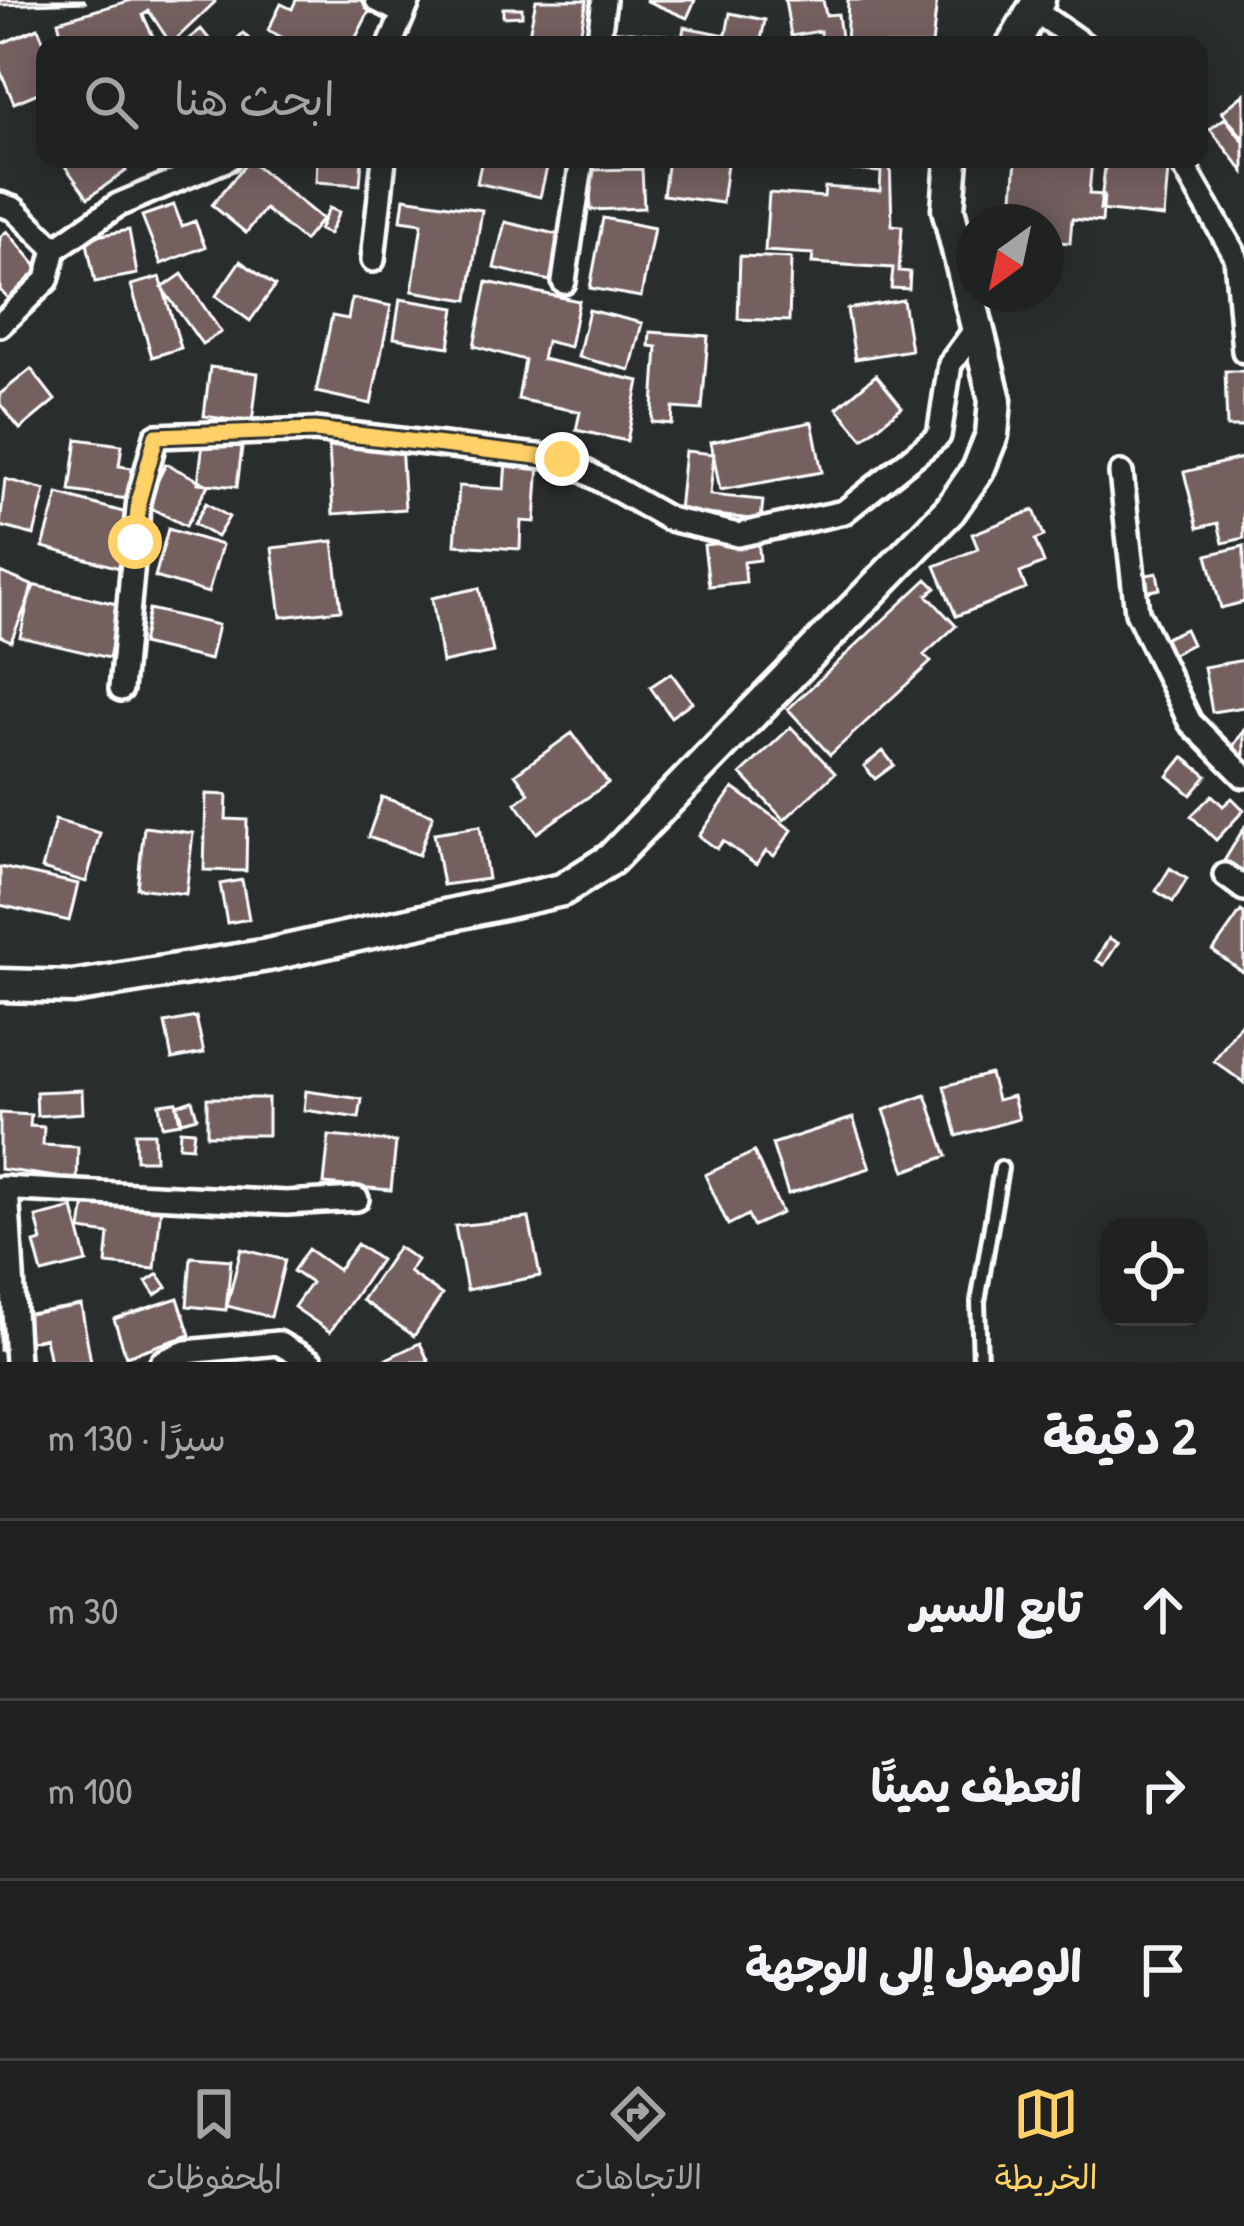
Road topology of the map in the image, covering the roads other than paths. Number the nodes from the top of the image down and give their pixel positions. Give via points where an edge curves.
1 (377, 0) edge
2 (604, 0) edge
3 (1036, 5) edge
4 (400, 27) edge
5 (599, 36) edge
6 (1018, 36) edge
7 (1073, 36) edge
8 (206, 168) edge
9 (383, 168) edge
10 (581, 168) edge
11 (951, 168) edge
12 (1185, 168) edge
13 (0, 203) edge
14 (55, 249) junction
15 (373, 260) dead end
16 (564, 282) dead end
17 (0, 325) edge
18 (978, 326) junction
19 (1244, 351) edge
20 (1121, 473) dead end
21 (121, 689) dead end
22 (1244, 776) edge
23 (0, 986) edge
24 (1001, 1168) dead end
25 (3, 1188) edge
26 (357, 1199) dead end
27 (17, 1362) edge
28 (162, 1362) edge
29 (309, 1362) edge
30 (980, 1362) edge

1 - 4 street
2 - 5 street
3 - 6 main road
3 - 7 street
8 - 14 street via 118,205
9 - 15 street
10 - 16 street
11 - 18 main road via 948,209
12 - 19 street via 1236,257
13 - 14 street
14 - 17 street via 47,280
18 - 21 street via 950,364 939,436 844,512 738,535 669,519 562,459 315,430 156,436 139,499
18 - 23 main road via 995,400 992,435 950,511 611,859 562,890 268,955 73,988
20 - 22 street via 1137,612 1190,722
24 - 30 lane via 978,1302
25 - 26 street via 286,1203
25 - 27 street
28 - 29 street via 278,1343

